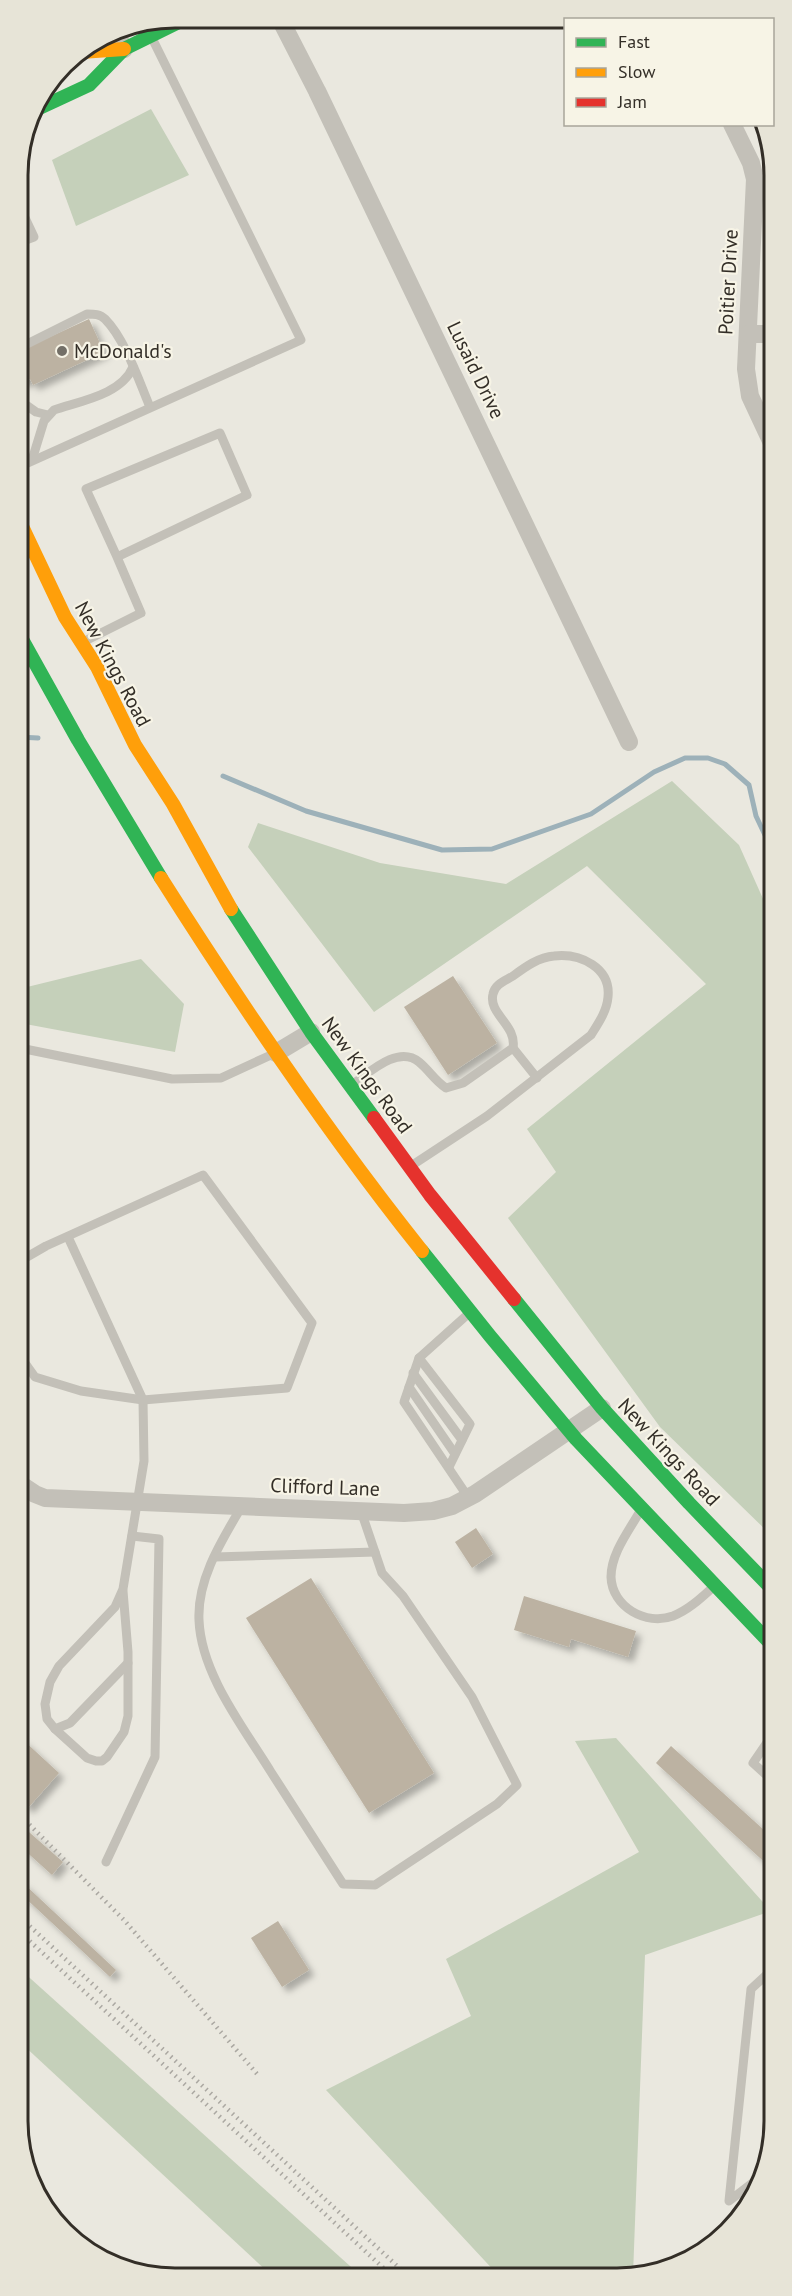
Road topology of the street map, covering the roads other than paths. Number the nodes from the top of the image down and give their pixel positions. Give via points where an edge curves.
1 (285, 28) edge
2 (165, 29) edge
3 (151, 36) junction
4 (120, 40) edge
5 (124, 49) junction
6 (97, 51) edge
7 (47, 104) edge
8 (733, 126) edge
9 (748, 334) junction
10 (764, 334) edge
11 (29, 343) edge
12 (133, 367) junction
13 (29, 407) edge
14 (150, 407) junction
15 (48, 415) junction
16 (764, 426) edge
17 (32, 460) junction
18 (29, 461) edge
19 (29, 541) edge
20 (117, 557) junction
21 (82, 643) junction
22 (29, 655) edge
23 (629, 742) dead end
24 (311, 1032) junction
25 (513, 1048) junction
26 (29, 1050) edge
27 (276, 1053) junction
28 (537, 1078) junction
29 (350, 1086) junction
30 (410, 1167) junction
31 (68, 1237) junction
32 (28, 1258) edge
33 (471, 1311) junction
34 (419, 1358) junction
35 (28, 1368) edge
36 (413, 1373) junction
37 (409, 1387) junction
38 (143, 1400) junction
39 (602, 1408) junction
40 (569, 1431) junction
41 (462, 1440) junction
42 (455, 1454) junction
43 (449, 1467) junction
44 (28, 1490) edge
45 (468, 1497) junction
46 (138, 1503) junction
47 (242, 1506) junction
48 (642, 1509) junction
49 (361, 1511) junction
50 (132, 1536) junction
51 (375, 1552) junction
52 (215, 1557) junction
53 (763, 1580) edge
54 (715, 1586) junction
55 (123, 1589) junction
56 (763, 1637) edge
57 (128, 1663) junction
58 (55, 1729) junction
59 (763, 1748) edge
60 (763, 1772) edge
61 (106, 1862) dead end
62 (763, 1978) edge
63 (748, 2187) edge

1 - 23 street, Lusaid Drive
2 - 3 main road
3 - 5 main road
3 - 14 lane via 301,340
4 - 5 street
5 - 6 main road
5 - 7 main road via 89,85
8 - 9 street, Poitier Drive via 755,179
9 - 10 street
9 - 16 street, Poitier Drive via 746,369 750,396
11 - 12 lane via 87,314 98,314 117,336
12 - 14 lane
12 - 15 lane via 120,385
13 - 15 lane
14 - 17 lane
15 - 17 lane
17 - 18 lane
19 - 21 main road, New Kings Road via 65,617
20 - 20 lane via 247,495 220,433 86,489
20 - 21 lane via 141,613
21 - 24 main road, New Kings Road via 135,746 173,804 219,891
22 - 27 main road via 170,894
24 - 27 street
24 - 29 main road, New Kings Road
25 - 28 lane
25 - 28 lane via 513,1034 494,1008 492,996 496,987 533,962 554,956 576,957 592,964 606,978 608,998 591,1035
25 - 29 lane via 454,1087 446,1088 418,1060 404,1056 390,1059
26 - 27 lane via 172,1079 221,1078
27 - 33 main road via 348,1154
28 - 30 lane
29 - 30 main road, New Kings Road
30 - 39 main road, New Kings Road
31 - 32 lane
31 - 38 lane
31 - 38 lane via 203,1175 312,1323 287,1388
33 - 34 lane
33 - 40 main road
34 - 36 lane
34 - 41 lane via 470,1424
35 - 38 lane via 35,1377 81,1391
36 - 37 lane
36 - 41 lane
37 - 42 lane
37 - 43 lane via 404,1402
38 - 46 lane via 144,1461
39 - 40 street, Clifford Lane
39 - 53 main road, New Kings Road
40 - 45 street, Clifford Lane
40 - 48 main road
41 - 42 lane
42 - 43 lane
43 - 45 lane
44 - 46 street, Clifford Lane via 45,1498
45 - 49 street, Clifford Lane via 433,1511
46 - 47 street, Clifford Lane
46 - 50 lane
47 - 49 street, Clifford Lane
47 - 52 lane
48 - 54 main road
48 - 54 lane via 616,1553 611,1575 620,1602 642,1616 671,1617
49 - 51 lane
50 - 55 lane
50 - 61 lane via 159,1539 155,1757
51 - 52 lane
51 - 52 lane via 382,1573 403,1596 472,1697 517,1785 497,1804 375,1885 343,1884 225,1700 204,1651 199,1621 201,1592
54 - 56 main road
55 - 57 lane
55 - 58 lane via 115,1606 59,1666 50,1682 45,1704 47,1719
57 - 58 lane via 70,1723
57 - 58 lane via 128,1716 124,1732 107,1757 102,1761 87,1758
59 - 60 lane via 753,1763
62 - 63 lane via 751,1989 729,2201

